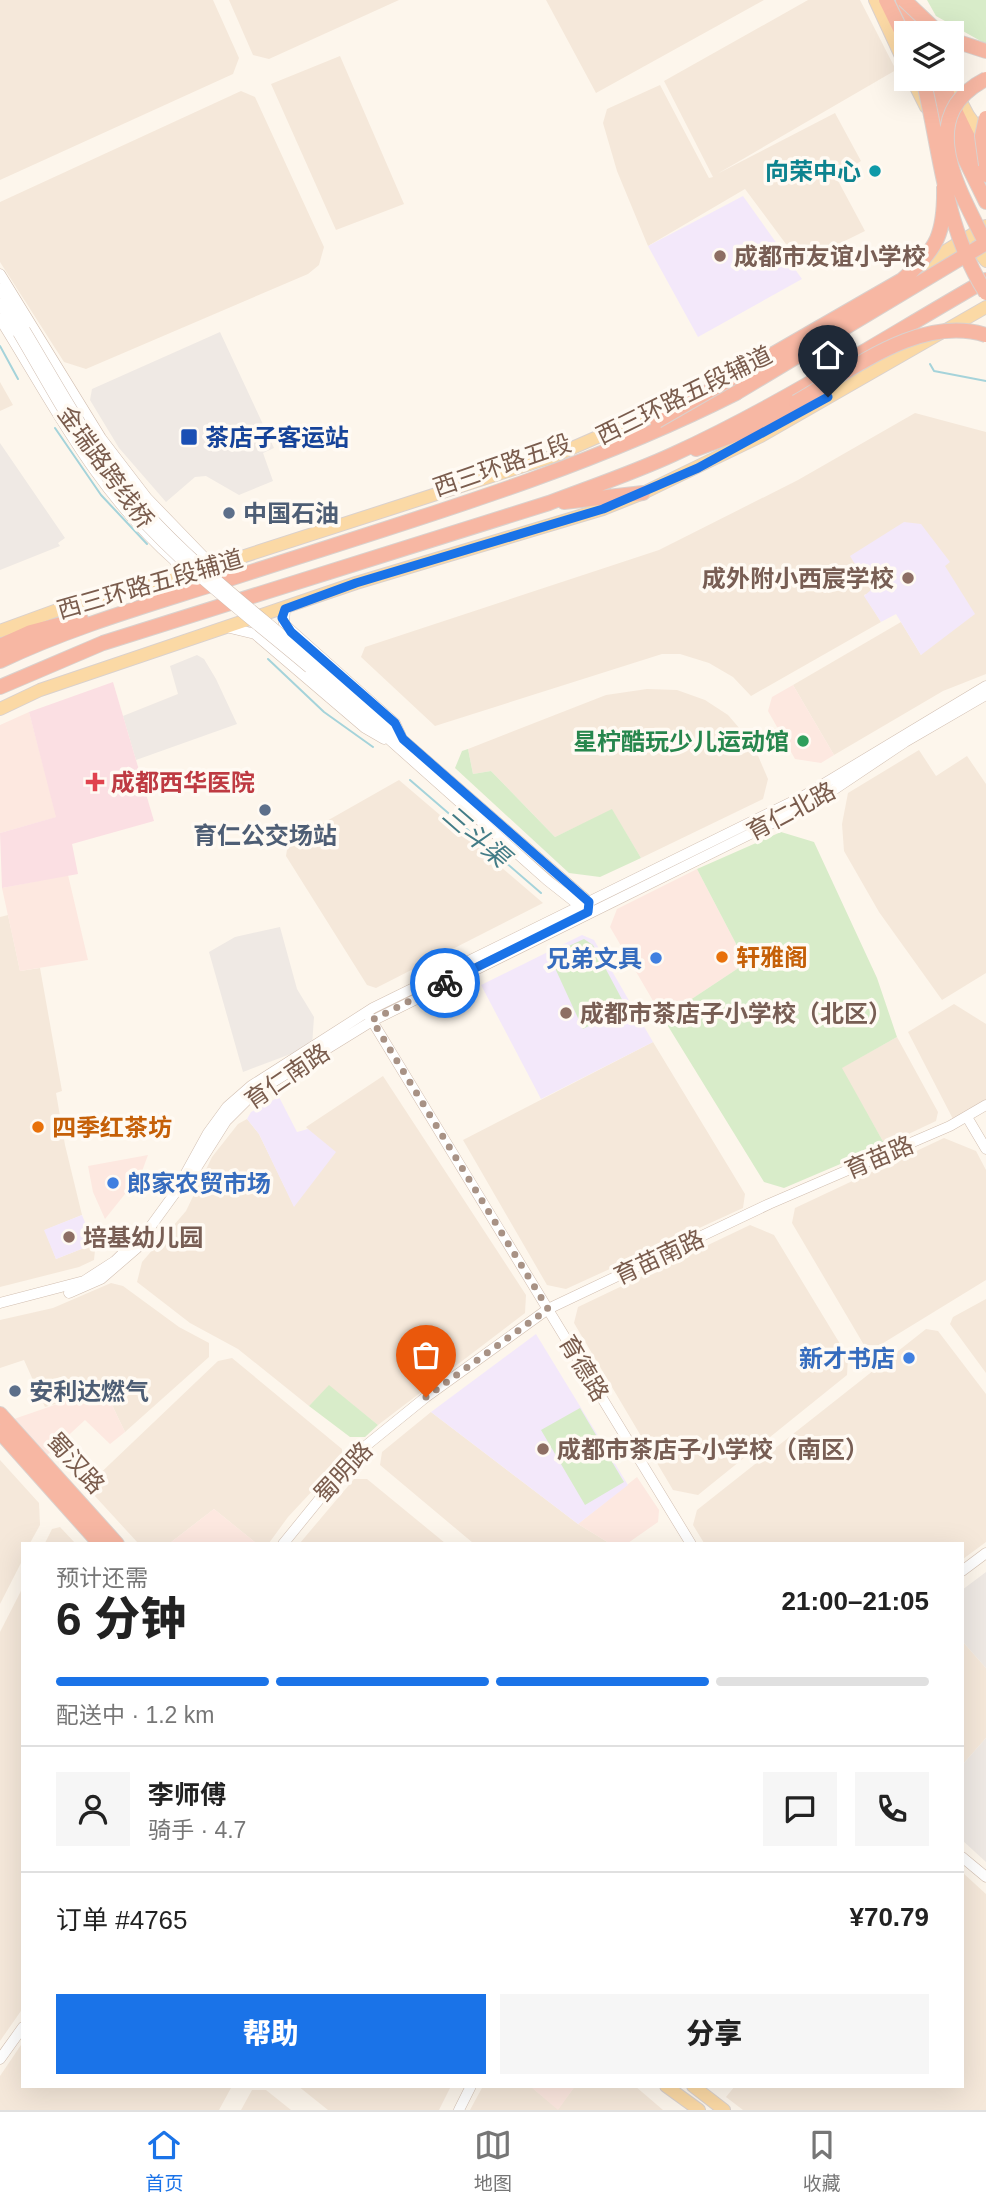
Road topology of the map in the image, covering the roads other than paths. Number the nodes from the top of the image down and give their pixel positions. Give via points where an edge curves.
1 (875, 0) edge
2 (886, 0) edge
3 (905, 0) edge
4 (896, 21) edge
5 (914, 21) edge
6 (918, 21) edge
7 (923, 21) edge
8 (894, 40) edge
9 (964, 44) edge
10 (986, 51) edge
11 (986, 79) edge
12 (918, 91) edge
13 (926, 91) edge
14 (930, 91) edge
15 (946, 91) edge
16 (955, 91) edge
17 (986, 118) edge
18 (986, 140) edge
19 (986, 165) edge
20 (986, 175) edge
21 (944, 186) junction
22 (986, 202) edge
23 (985, 228) edge
24 (986, 243) edge
25 (950, 249) junction
26 (986, 261) edge
27 (0, 274) edge
28 (986, 280) edge
29 (0, 289) edge
30 (986, 294) edge
31 (0, 304) edge
32 (986, 307) edge
33 (0, 319) edge
34 (961, 320) junction
35 (21, 332) junction
36 (986, 335) edge
37 (674, 454) junction
38 (545, 475) junction
39 (643, 493) junction
40 (549, 503) junction
41 (225, 564) junction
42 (164, 582) junction
43 (285, 609) junction
44 (124, 613) junction
45 (230, 628) junction
46 (0, 631) edge
47 (0, 646) edge
48 (0, 661) edge
49 (986, 686) edge
50 (0, 687) edge
51 (986, 695) edge
52 (0, 709) edge
53 (400, 743) junction
54 (586, 907) junction
55 (370, 1016) junction
56 (986, 1105) edge
57 (967, 1117) junction
58 (986, 1149) edge
59 (769, 1204) joint
60 (0, 1303) edge
61 (0, 1308) edge
62 (548, 1309) junction
63 (1, 1419) edge
64 (98, 1542) edge
65 (115, 1542) edge
66 (285, 1542) edge
67 (690, 1542) edge
68 (986, 1553) edge
69 (964, 1570) edge
70 (964, 1859) edge
71 (986, 1877) edge
72 (21, 2030) edge
73 (0, 2059) edge
74 (470, 2088) edge
75 (669, 2088) edge
76 (695, 2088) edge
77 (459, 2110) edge
78 (699, 2110) edge
79 (724, 2110) edge

1 - 8 main road
2 - 4 highway
3 - 5 highway
3 - 6 main road
3 - 7 highway, bridge
9 - 10 highway
11 - 24 highway, bridge via 954,109 946,147 953,175
12 - 23 main road
13 - 21 highway, bridge
14 - 22 highway, bridge
15 - 20 highway, bridge
16 - 18 main road
17 - 19 highway, bridge via 982,136
21 - 30 highway, bridge via 966,257
21 - 38 highway, bridge via 944,215 935,246 902,280 657,421
23 - 25 main road, 西三环路五段辅道
24 - 38 highway, 西三环路五段, bridge via 736,393 649,436
25 - 26 main road via 970,247
25 - 41 main road, 西三环路五段辅道 via 750,365 603,436
27 - 41 street via 101,438 147,498 205,558
28 - 37 highway, 西三环路五段
29 - 35 street
30 - 34 main road
31 - 35 street
32 - 34 main road
33 - 42 street via 112,498 175,561 177,571
34 - 39 main road via 761,436
35 - 53 street, 金瑞路跨线桥, bridge via 89,436 163,530
36 - 37 highway, bridge via 953,330 897,344 753,428
37 - 40 highway, 西三环路五段
38 - 44 highway, 西三环路五段
39 - 40 highway
39 - 43 main road
40 - 50 highway, 西三环路五段 via 103,643
41 - 42 main road, 西三环路五段辅道
42 - 46 main road, 西三环路五段辅道 via 82,601
43 - 45 main road
43 - 53 street via 284,624 395,723
44 - 47 highway via 92,615
44 - 48 highway, 西三环路五段
45 - 52 main road via 52,686
45 - 53 street via 255,634 365,728
49 - 54 street via 802,797
51 - 54 street, 育仁北路 via 817,801
53 - 54 street
54 - 55 street, 育仁南路
55 - 60 street via 251,1086 227,1107 151,1226 108,1266 84,1281
55 - 61 street, 育仁南路 via 252,1096 226,1121 179,1197 118,1267 86,1288
55 - 62 street, 育德路
56 - 57 street, 育苗路
57 - 58 street
57 - 59 street, 育苗路
59 - 62 street, 育苗南路
62 - 66 street, 蜀明路 via 357,1453
62 - 67 street, 育德路
63 - 64 highway, 蜀汉路
63 - 65 highway, 蜀汉路
68 - 69 street
70 - 71 street
72 - 73 street
74 - 77 street
75 - 78 main road
76 - 79 main road

